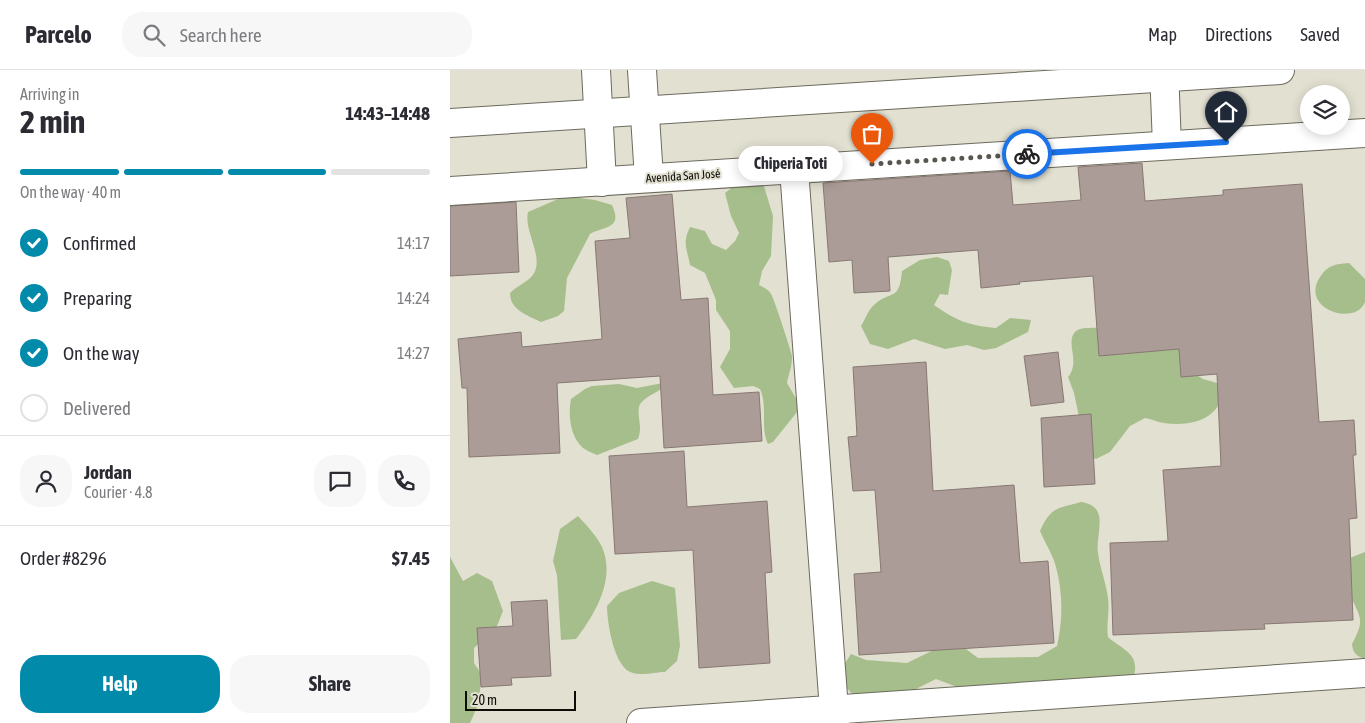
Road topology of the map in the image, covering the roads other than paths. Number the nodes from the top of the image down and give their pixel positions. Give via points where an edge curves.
1 (596, 70) edge
2 (642, 70) edge
3 (1280, 70) edge
4 (1164, 74) edge
5 (644, 111) junction
6 (599, 114) junction
7 (450, 123) edge
8 (1365, 133) edge
9 (1167, 145) junction
10 (794, 170) junction
11 (649, 178) junction
12 (602, 182) junction
13 (450, 192) edge
14 (1365, 673) edge
15 (835, 716) edge
16 (641, 723) edge

1 - 6 street
2 - 5 street
3 - 4 street
4 - 5 street
4 - 9 street
5 - 6 street
5 - 11 street
6 - 7 street
6 - 12 street
8 - 9 street, Avenida San José
9 - 10 street, Avenida San José
10 - 11 street, Avenida San José
10 - 15 street
11 - 12 street, Avenida San José
12 - 13 street, Avenida San José
14 - 15 street
15 - 16 street

